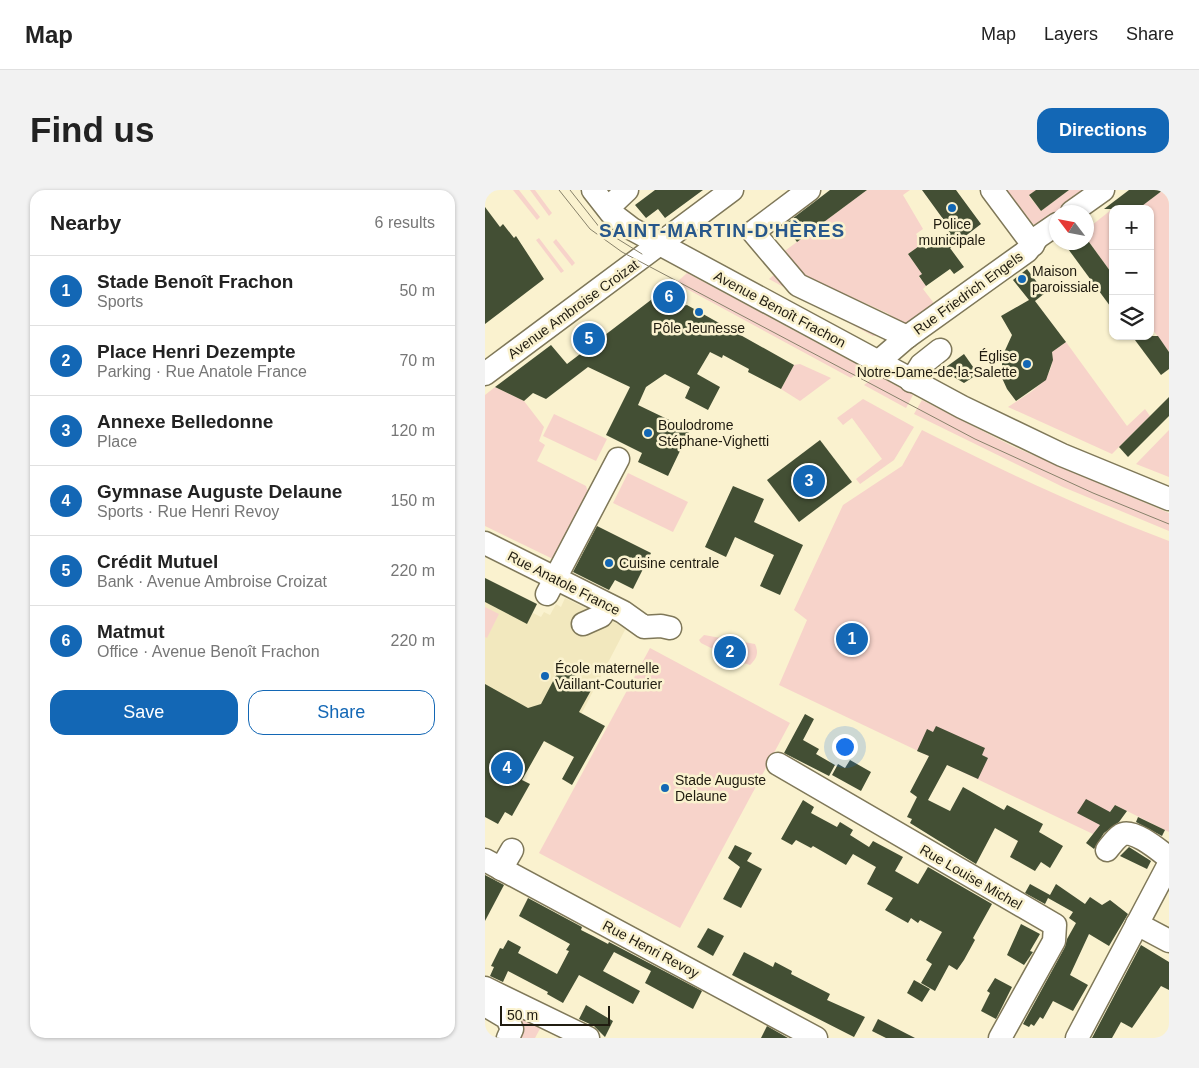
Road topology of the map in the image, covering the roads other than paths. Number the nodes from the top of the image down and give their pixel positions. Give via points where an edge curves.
1 (593, 190) edge
2 (627, 190) edge
3 (732, 190) edge
4 (809, 190) edge
5 (992, 190) edge
6 (1103, 190) edge
7 (1082, 205) edge
8 (608, 208) junction
9 (1049, 230) edge
10 (659, 245) junction
11 (1033, 245) junction
12 (907, 337) junction
13 (940, 350) dead end
14 (878, 362) junction
15 (485, 374) edge
16 (911, 381) junction
17 (618, 459) dead end
18 (1169, 499) edge
19 (485, 543) edge
20 (551, 586) junction
21 (608, 605) junction
22 (583, 624) dead end
23 (670, 628) dead end
24 (778, 764) dead end
25 (1107, 850) dead end
26 (1169, 858) edge
27 (499, 860) edge
28 (1169, 864) edge
29 (1137, 924) junction
30 (1169, 941) edge
31 (485, 988) edge
32 (485, 1005) edge
33 (508, 1038) edge
34 (588, 1038) edge
35 (816, 1038) edge
36 (1000, 1038) edge
37 (1077, 1038) edge

1 - 8 street, Avenue Benoît Frachon
2 - 8 street
3 - 10 street, Avenue Ambroise Croizat
4 - 12 street via 753,232 798,285
5 - 11 street
6 - 7 street
8 - 10 street, Avenue Benoît Frachon via 624,224
9 - 11 street, Rue Friedrich Engels
10 - 14 street, Avenue Benoît Frachon
10 - 15 street, Avenue Ambroise Croizat
11 - 12 street, Rue Friedrich Engels
12 - 14 street, Rue Friedrich Engels
13 - 16 street via 921,365
14 - 16 street, Avenue Benoît Frachon
16 - 18 street, Avenue Benoît Frachon via 1062,454
17 - 20 street
19 - 20 street, Rue Anatole France
20 - 21 street, Rue Anatole France
21 - 22 street via 601,616
21 - 23 street, Rue Anatole France via 644,627
24 - 36 street, Rue Louise Michel via 1055,925 1054,941
25 - 26 street via 1121,834 1127,833 1137,836
27 - 35 street, Rue Henri Revoy via 668,958
28 - 29 street
29 - 30 street
29 - 37 street
31 - 34 street
32 - 33 street via 507,1018 512,1029

